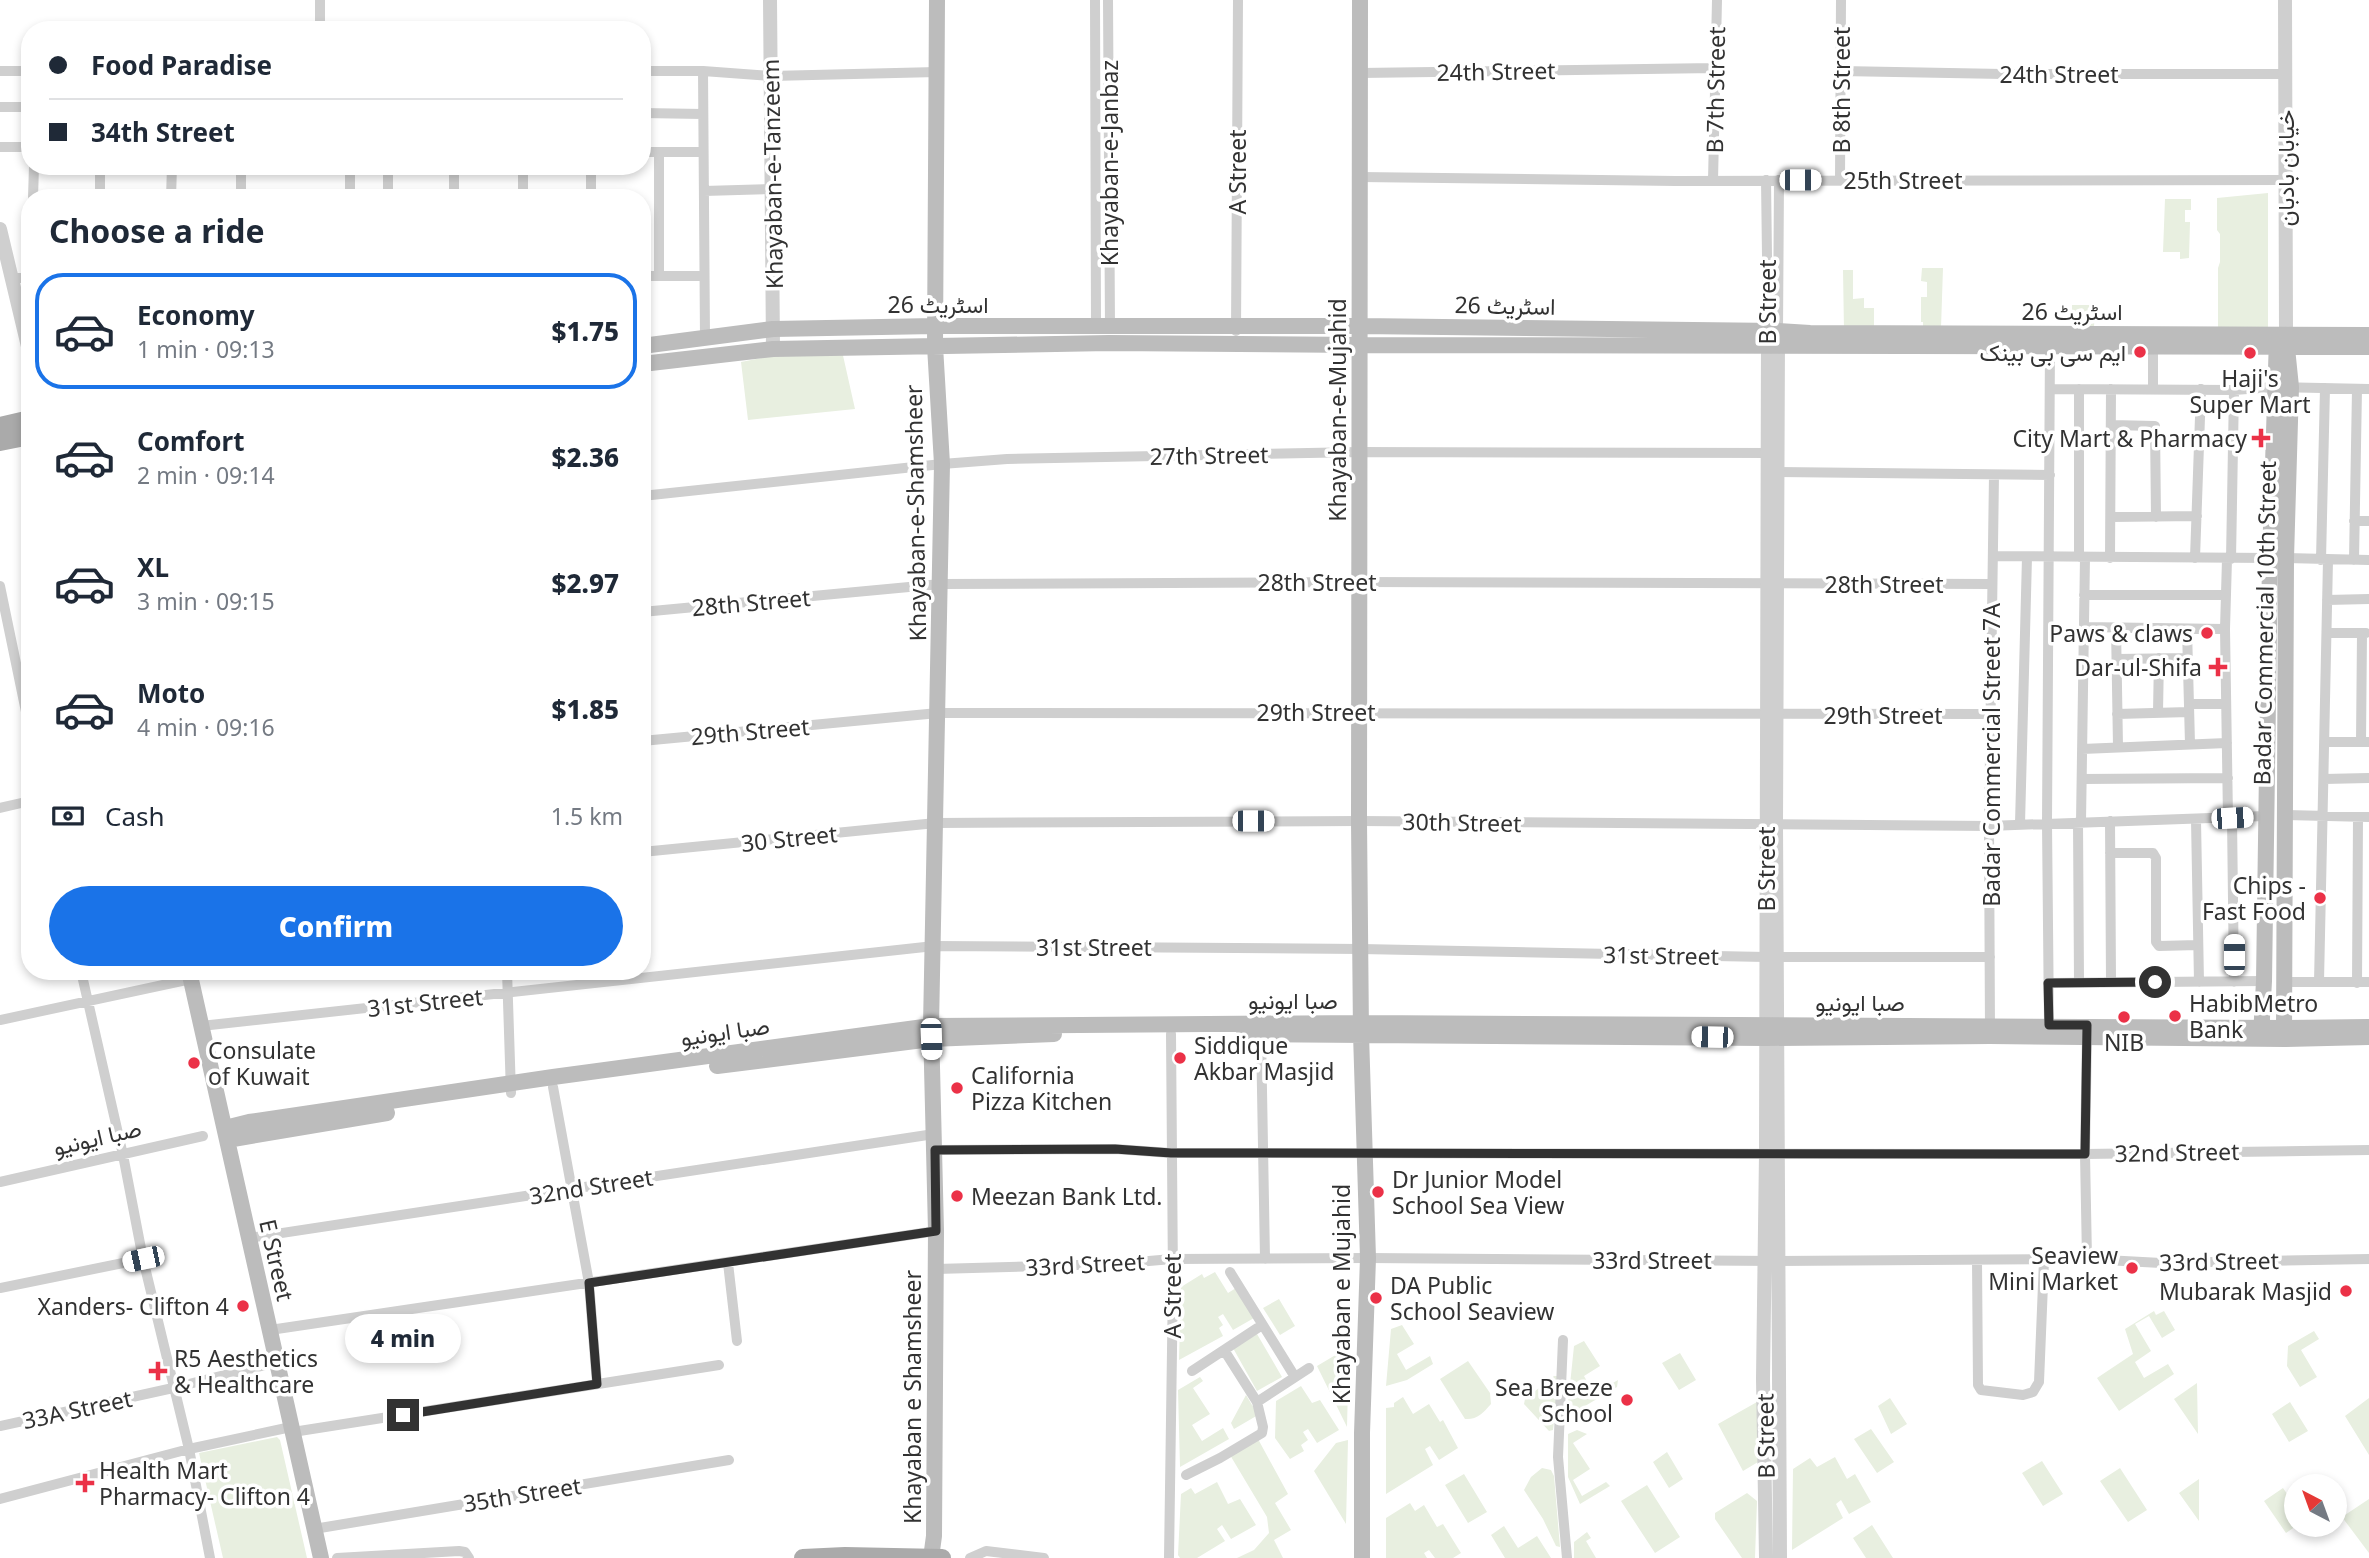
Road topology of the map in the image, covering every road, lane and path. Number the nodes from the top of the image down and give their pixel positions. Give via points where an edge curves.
1 (320, 0) edge
2 (770, 0) edge
3 (937, 0) edge
4 (1096, 0) edge
5 (1108, 0) edge
6 (1238, 0) edge
7 (1360, 0) edge
8 (1717, 0) edge
9 (1841, 0) edge
10 (2276, 0) edge
11 (2285, 0) edge
12 (320, 21) edge
13 (1715, 68) junction
14 (0, 71) edge
15 (21, 71) edge
16 (651, 71) edge
17 (703, 71) junction
18 (1841, 71) junction
19 (937, 72) junction
20 (1360, 73) junction
21 (2281, 74) junction
22 (771, 76) junction
23 (0, 107) edge
24 (21, 107) edge
25 (651, 113) edge
26 (703, 114) junction
27 (0, 147) edge
28 (21, 147) edge
29 (651, 152) edge
30 (659, 152) junction
31 (703, 152) junction
32 (1360, 177) junction
33 (1766, 180) junction
34 (1779, 180) junction
35 (1840, 180) junction
36 (2282, 180) junction
37 (1713, 181) junction
38 (772, 190) junction
39 (704, 191) junction
40 (0, 229) edge
41 (651, 276) edge
42 (659, 276) junction
43 (704, 276) junction
44 (11, 278) junction
45 (21, 278) edge
46 (21, 318) edge
47 (935, 326) junction
48 (1360, 326) junction
49 (1103, 327) junction
50 (1236, 327) junction
51 (773, 329) junction
52 (2369, 335) edge
53 (705, 336) junction
54 (1773, 338) junction
55 (651, 339) edge
56 (2153, 341) junction
57 (2281, 341) junction
58 (1236, 344) junction
59 (651, 345) edge
60 (1360, 345) junction
61 (2050, 345) junction
62 (935, 346) junction
63 (2369, 346) edge
64 (773, 349) junction
65 (651, 363) edge
66 (2283, 387) junction
67 (2325, 388) junction
68 (2050, 389) junction
69 (2079, 389) junction
70 (2111, 389) junction
71 (2154, 389) junction
72 (2200, 389) junction
73 (2357, 389) junction
74 (2369, 389) edge
75 (2234, 390) junction
76 (21, 421) edge
77 (2111, 425) junction
78 (0, 426) edge
79 (2356, 430) junction
80 (2369, 430) edge
81 (21, 438) edge
82 (0, 442) edge
83 (1359, 452) junction
84 (1773, 453) junction
85 (942, 464) junction
86 (1778, 472) junction
87 (1994, 475) junction
88 (2050, 475) junction
89 (651, 495) edge
90 (2197, 516) junction
91 (2111, 517) junction
92 (2156, 517) junction
93 (2354, 521) junction
94 (2369, 521) edge
95 (1993, 556) junction
96 (2027, 557) junction
97 (2050, 557) junction
98 (2082, 557) junction
99 (2110, 558) junction
100 (2195, 558) junction
101 (2278, 558) junction
102 (2229, 559) junction
103 (2325, 560) junction
104 (2354, 560) junction
105 (2369, 560) edge
106 (1359, 582) junction
107 (1773, 583) junction
108 (941, 584) junction
109 (1992, 584) junction
110 (0, 586) edge
111 (2084, 595) junction
112 (2225, 595) junction
113 (2369, 599) edge
114 (2327, 600) junction
115 (651, 611) edge
116 (2084, 627) junction
117 (2116, 627) junction
118 (2187, 629) junction
119 (2225, 629) junction
120 (2327, 633) junction
121 (2366, 633) edge
122 (2188, 657) junction
123 (2159, 658) junction
124 (2117, 659) junction
125 (21, 688) edge
126 (2226, 704) junction
127 (2190, 708) junction
128 (1359, 712) junction
129 (2158, 712) junction
130 (938, 713) junction
131 (2117, 713) junction
132 (1772, 715) junction
133 (1991, 715) junction
134 (651, 740) edge
135 (2325, 742) junction
136 (2365, 742) edge
137 (2227, 743) junction
138 (2190, 744) junction
139 (2118, 747) junction
140 (2082, 749) junction
141 (2228, 778) junction
142 (2369, 778) edge
143 (2082, 779) junction
144 (2324, 779) junction
145 (21, 803) edge
146 (0, 808) edge
147 (2265, 816) junction
148 (2284, 816) junction
149 (2324, 816) junction
150 (2363, 817) edge
151 (2230, 818) junction
152 (2196, 820) junction
153 (1359, 821) junction
154 (2110, 821) junction
155 (2080, 822) junction
156 (936, 823) junction
157 (2047, 823) junction
158 (2020, 824) junction
159 (1770, 825) junction
160 (1989, 826) junction
161 (651, 851) edge
162 (2110, 853) junction
163 (2198, 945) junction
164 (933, 946) junction
165 (1361, 949) junction
166 (1772, 957) junction
167 (1990, 957) junction
168 (651, 977) edge
169 (83, 980) edge
170 (170, 980) edge
171 (191, 980) edge
172 (507, 980) edge
173 (626, 980) edge
174 (2264, 981) junction
175 (2079, 982) junction
176 (2111, 982) junction
177 (2199, 982) junction
178 (2234, 982) junction
179 (2284, 982) junction
180 (2319, 982) junction
181 (2357, 982) junction
182 (2369, 982) edge
183 (2048, 983) junction
184 (508, 993) junction
185 (87, 1001) junction
186 (0, 1020) edge
187 (2049, 1025) junction
188 (201, 1026) junction
189 (2369, 1027) edge
190 (1361, 1029) junction
191 (1771, 1031) junction
192 (1990, 1031) junction
193 (2087, 1031) junction
194 (931, 1032) junction
195 (2261, 1033) junction
196 (1171, 1034) junction
197 (1261, 1034) junction
198 (2284, 1034) junction
199 (2369, 1037) edge
200 (553, 1087) junction
201 (510, 1088) junction
202 (226, 1134) junction
203 (203, 1136) dead end
204 (934, 1142) junction
205 (2369, 1150) edge
206 (1263, 1152) junction
207 (1363, 1152) junction
208 (1171, 1153) junction
209 (1772, 1153) junction
210 (2085, 1154) junction
211 (123, 1155) junction
212 (0, 1182) edge
213 (572, 1188) junction
214 (936, 1231) junction
215 (249, 1238) junction
216 (1368, 1258) junction
217 (143, 1259) junction
218 (1172, 1259) junction
219 (1265, 1259) junction
220 (1977, 1259) junction
221 (2087, 1259) junction
222 (2369, 1259) edge
223 (2044, 1260) junction
224 (1770, 1261) junction
225 (728, 1262) junction
226 (936, 1269) junction
227 (1230, 1272) dead end
228 (589, 1283) junction
229 (0, 1288) edge
230 (1262, 1325) junction
231 (270, 1330) junction
232 (737, 1340) dead end
233 (1563, 1340) dead end
234 (1224, 1350) junction
235 (277, 1362) junction
236 (719, 1365) dead end
237 (1309, 1368) dead end
238 (1192, 1371) dead end
239 (1295, 1377) junction
240 (597, 1384) junction
241 (173, 1388) junction
242 (1256, 1402) junction
243 (0, 1426) edge
244 (292, 1429) junction
245 (189, 1449) junction
246 (729, 1460) dead end
247 (1186, 1475) dead end
248 (0, 1499) edge
249 (314, 1529) junction
250 (210, 1558) edge
251 (321, 1558) edge
252 (337, 1558) edge
253 (469, 1558) edge
254 (803, 1558) edge
255 (935, 1558) edge
256 (970, 1558) edge
257 (1044, 1558) edge
258 (1169, 1558) edge
259 (1362, 1558) edge
260 (1567, 1558) edge
261 (1766, 1558) edge
262 (1780, 1558) edge

1 - 12 street
2 - 22 street, Khayaban-e-Tanzeem
3 - 19 main road, Khayaban-e-Shamsheer
4 - 49 street, Khayaban-e-Janbaz
5 - 49 street, Khayaban-e-Janbaz
6 - 50 street, A Street
7 - 20 main road, Khayaban-e-Mujahid
8 - 13 street, B 7th Street
9 - 18 street, B 8th Street
10 - 21 street, خیابان بادبان
11 - 21 street, خیابان بادبان
13 - 20 street, 24th Street
13 - 37 street, B 7th Street
14 - 15 street
16 - 17 street
17 - 22 street
17 - 26 street
18 - 21 street, 24th Street
18 - 35 street, B 8th Street
19 - 22 street
19 - 47 main road, Khayaban-e-Shamsheer
20 - 32 main road, Khayaban-e-Mujahid
21 - 36 street, خیابان بادبان
22 - 38 street, Khayaban-e-Tanzeem
23 - 24 street
25 - 26 street
26 - 31 street
27 - 28 street
29 - 30 street
30 - 31 street
30 - 42 street
31 - 39 street
32 - 37 street, 25th Street
32 - 48 main road, Khayaban-e-Mujahid
33 - 34 street, 25th Street
33 - 37 street, 25th Street
33 - 54 street, B Street
34 - 35 street, 25th Street
34 - 54 street, B Street
35 - 36 street, 25th Street
36 - 57 street, خیابان بادبان
38 - 39 street
38 - 51 street, Khayaban-e-Tanzeem
39 - 43 street
40 - 44 street
41 - 42 street
42 - 43 street
43 - 53 street
44 - 45 street
44 - 46 street
47 - 49 main road, اسٹریٹ 26
47 - 51 main road, اسٹریٹ 26
47 - 62 main road, Khayaban-e-Shamsheer
48 - 50 main road, اسٹریٹ 26
48 - 54 main road, اسٹریٹ 26
48 - 60 main road, Khayaban-e-Mujahid
49 - 50 main road, اسٹریٹ 26
50 - 58 street, A Street
51 - 53 main road, اسٹریٹ 26
51 - 64 street, Khayaban-e-Tanzeem
52 - 57 main road, اسٹریٹ 26
53 - 55 street
53 - 59 main road, اسٹریٹ 26
54 - 56 main road, اسٹریٹ 26 via 1810,333
54 - 60 main road, اسٹریٹ 26
54 - 61 main road, اسٹریٹ 26
54 - 84 street, B Street
56 - 57 main road, اسٹریٹ 26
56 - 61 main road, اسٹریٹ 26
56 - 71 street
57 - 63 main road, اسٹریٹ 26
57 - 66 main road, Badar Commercial 10th Street
58 - 60 main road, اسٹریٹ 26
58 - 62 main road, اسٹریٹ 26
60 - 83 main road, Khayaban-e-Mujahid
61 - 68 street
62 - 64 main road, اسٹریٹ 26
62 - 85 main road, Khayaban-e-Shamsheer
64 - 65 main road, اسٹریٹ 26
66 - 67 street
66 - 75 street
66 - 101 main road, Badar Commercial 10th Street
67 - 73 street
67 - 103 street
68 - 69 street
68 - 88 street
69 - 70 street
69 - 98 street
70 - 71 street
70 - 77 street
71 - 72 street
72 - 75 street
72 - 90 street
73 - 74 street
73 - 79 street
75 - 102 street
76 - 78 main road
77 - 91 street
77 - 92 street via 2155,426
79 - 80 street
79 - 93 street
81 - 82 main road
83 - 84 street, 27th Street
83 - 85 street, 27th Street
83 - 106 main road, Khayaban-e-Mujahid
84 - 86 street, B Street
84 - 107 street, B Street
85 - 89 street, 27th Street
85 - 108 main road, Khayaban-e-Shamsheer
86 - 87 street
86 - 107 street, B Street
87 - 88 street
87 - 95 street, Badar Commercial Street 7A
88 - 97 street
90 - 92 street
90 - 100 street
91 - 92 street
91 - 99 street
93 - 94 street
93 - 104 street
95 - 96 street
95 - 109 street, Badar Commercial Street 7A
96 - 97 street
96 - 158 street
97 - 98 street
97 - 157 street
98 - 99 street
98 - 111 street
99 - 100 street
100 - 102 street
101 - 102 street
101 - 103 street
101 - 147 main road, Badar Commercial 10th Street
101 - 148 main road, Badar Commercial 10th Street
102 - 112 street
103 - 104 street
103 - 114 street
104 - 105 street
106 - 107 street, 28th Street
106 - 108 street, 28th Street
106 - 128 main road, Khayaban-e-Mujahid
107 - 109 street, 28th Street
107 - 132 street, B Street
108 - 115 street, 28th Street
108 - 130 main road, Khayaban-e-Shamsheer
109 - 133 street, Badar Commercial Street 7A
110 - 125 street
111 - 112 street
111 - 116 street
112 - 119 street
113 - 114 street
114 - 120 street
116 - 117 street
116 - 140 street
117 - 118 street
117 - 124 street
118 - 119 street
118 - 122 street
119 - 126 street
120 - 121 street
120 - 135 street
121 - 136 street
122 - 123 street
122 - 127 street
123 - 124 street
123 - 129 street
124 - 131 street
126 - 127 street
126 - 137 street
127 - 129 street
127 - 138 street
128 - 130 street, 29th Street
128 - 132 street, 29th Street
128 - 153 main road, Khayaban-e-Mujahid
129 - 131 street
130 - 134 street, 29th Street
130 - 156 main road, Khayaban-e-Shamsheer
131 - 139 street
132 - 133 street, 29th Street
132 - 159 street, B Street
133 - 160 street, Badar Commercial Street 7A
135 - 136 street
135 - 144 street
137 - 138 street
137 - 141 street
138 - 139 street
139 - 140 street
140 - 143 street
141 - 143 street
141 - 151 street
142 - 144 street
143 - 155 street
144 - 149 street
145 - 146 street
147 - 151 street, 30th Street
147 - 174 main road, Badar Commercial 10th Street
148 - 149 street
148 - 179 main road, Badar Commercial 10th Street
149 - 150 street
149 - 180 street
150 - 181 street
151 - 152 street, 30th Street
151 - 178 street
152 - 154 street, 30th Street
152 - 163 street
153 - 156 street, 30th Street
153 - 159 street, 30th Street
153 - 165 main road, Khayaban e Mujahid
154 - 155 street, 30th Street
154 - 162 street
155 - 157 street, 30th Street
155 - 175 street
156 - 161 street, 30 Street
156 - 164 main road, Khayaban-e-Shamsheer
157 - 158 street, 30th Street
157 - 183 street
158 - 160 street, 30th Street
159 - 160 street, 30th Street
159 - 166 street, B Street
160 - 167 street, Badar Commercial Street 7A
162 - 163 street via 2153,853 2156,942 2159,946
162 - 176 street
163 - 177 street
164 - 165 street, 31st Street
164 - 168 street, 31st Street
164 - 194 main road, Khayaban-e-Shamsheer
165 - 166 street, 31st Street
165 - 190 main road, Khayaban e Mujahid
166 - 167 street, 31st Street
166 - 191 street, B Street
167 - 192 street, Badar Commercial Street 7A
169 - 185 street
170 - 185 street
171 - 188 main road, E Street
172 - 184 street
173 - 184 street, 31st Street
174 - 178 street
174 - 195 main road, Badar Commercial 10th Street
175 - 176 street
175 - 183 street
176 - 177 street
177 - 178 street
179 - 180 street
179 - 198 main road, Badar Commercial 10th Street
180 - 181 street
181 - 182 street
183 - 187 street
184 - 188 street, 31st Street
184 - 201 street
185 - 186 street
185 - 211 street
187 - 192 main road, صبا ایونیو
187 - 193 main road, صبا ایونیو
188 - 202 main road, E Street
189 - 198 main road, صبا ایونیو
190 - 191 main road, صبا ایونیو
190 - 194 main road, صبا ایونیو
190 - 197 main road, صبا ایونیو
190 - 207 main road, Khayaban e Mujahid
191 - 192 main road, صبا ایونیو
191 - 209 street, B Street
192 - 193 main road, صبا ایونیو
193 - 195 main road, صبا ایونیو
193 - 210 street
194 - 196 main road, صبا ایونیو
194 - 200 main road, صبا ایونیو
194 - 201 main road, صبا ایونیو
194 - 204 main road, Khayaban e Shamsheer
195 - 198 main road, صبا ایونیو
196 - 197 main road, صبا ایونیو
196 - 208 street, A Street
197 - 206 street
198 - 199 main road, صبا ایونیو
200 - 201 main road, صبا ایونیو
200 - 213 street
201 - 202 main road, صبا ایونیو
202 - 215 main road, E Street
203 - 211 street, صبا ایونیو
204 - 208 street, 32nd Street
204 - 213 street, 32nd Street
204 - 214 main road, Khayaban e Shamsheer
205 - 210 street, 32nd Street
206 - 207 street, 32nd Street
206 - 208 street, 32nd Street
206 - 219 street
207 - 209 street, 32nd Street
207 - 216 main road, Khayaban e Mujahid
208 - 218 street, A Street
209 - 210 street, 32nd Street
209 - 224 street, B Street
210 - 221 street
211 - 212 street, صبا ایونیو
211 - 217 street
213 - 215 street, 32nd Street
213 - 228 street
214 - 225 street
214 - 226 main road, Khayaban e Shamsheer
215 - 231 main road, E Street
216 - 219 street, 33rd Street
216 - 224 street, 33rd Street
216 - 259 main road, Khayaban e Mujahid
217 - 229 street
217 - 241 street
218 - 219 street, 33rd Street
218 - 226 street, 33rd Street
218 - 258 street, A Street
220 - 223 street, 33rd Street
220 - 223 street via 1978,1385 1981,1390 2023,1395 2033,1392 2039,1382
220 - 224 street, 33rd Street
221 - 222 street, 33rd Street via 2161,1263
221 - 223 street, 33rd Street
224 - 261 street, B Street via 1763,1379
224 - 262 street, B Street
225 - 228 street
225 - 232 street
226 - 255 main road, Khayaban e Shamsheer
227 - 230 street
228 - 231 street
228 - 240 street
230 - 234 street
230 - 239 street
231 - 235 main road, E Street
233 - 260 street via 1558,1457
234 - 238 street
234 - 242 street
235 - 241 street, 33A Street
235 - 244 main road, E Street
236 - 240 street
237 - 239 street
239 - 242 street
240 - 244 street
241 - 243 street, 33A Street
241 - 245 street
242 - 247 street via 1262,1433
244 - 245 street
244 - 249 main road, E Street
245 - 248 street
245 - 250 street
246 - 249 street, 35th Street
249 - 251 main road, E Street
252 - 253 street via 459,1551
254 - 255 main road
256 - 257 street via 986,1551

